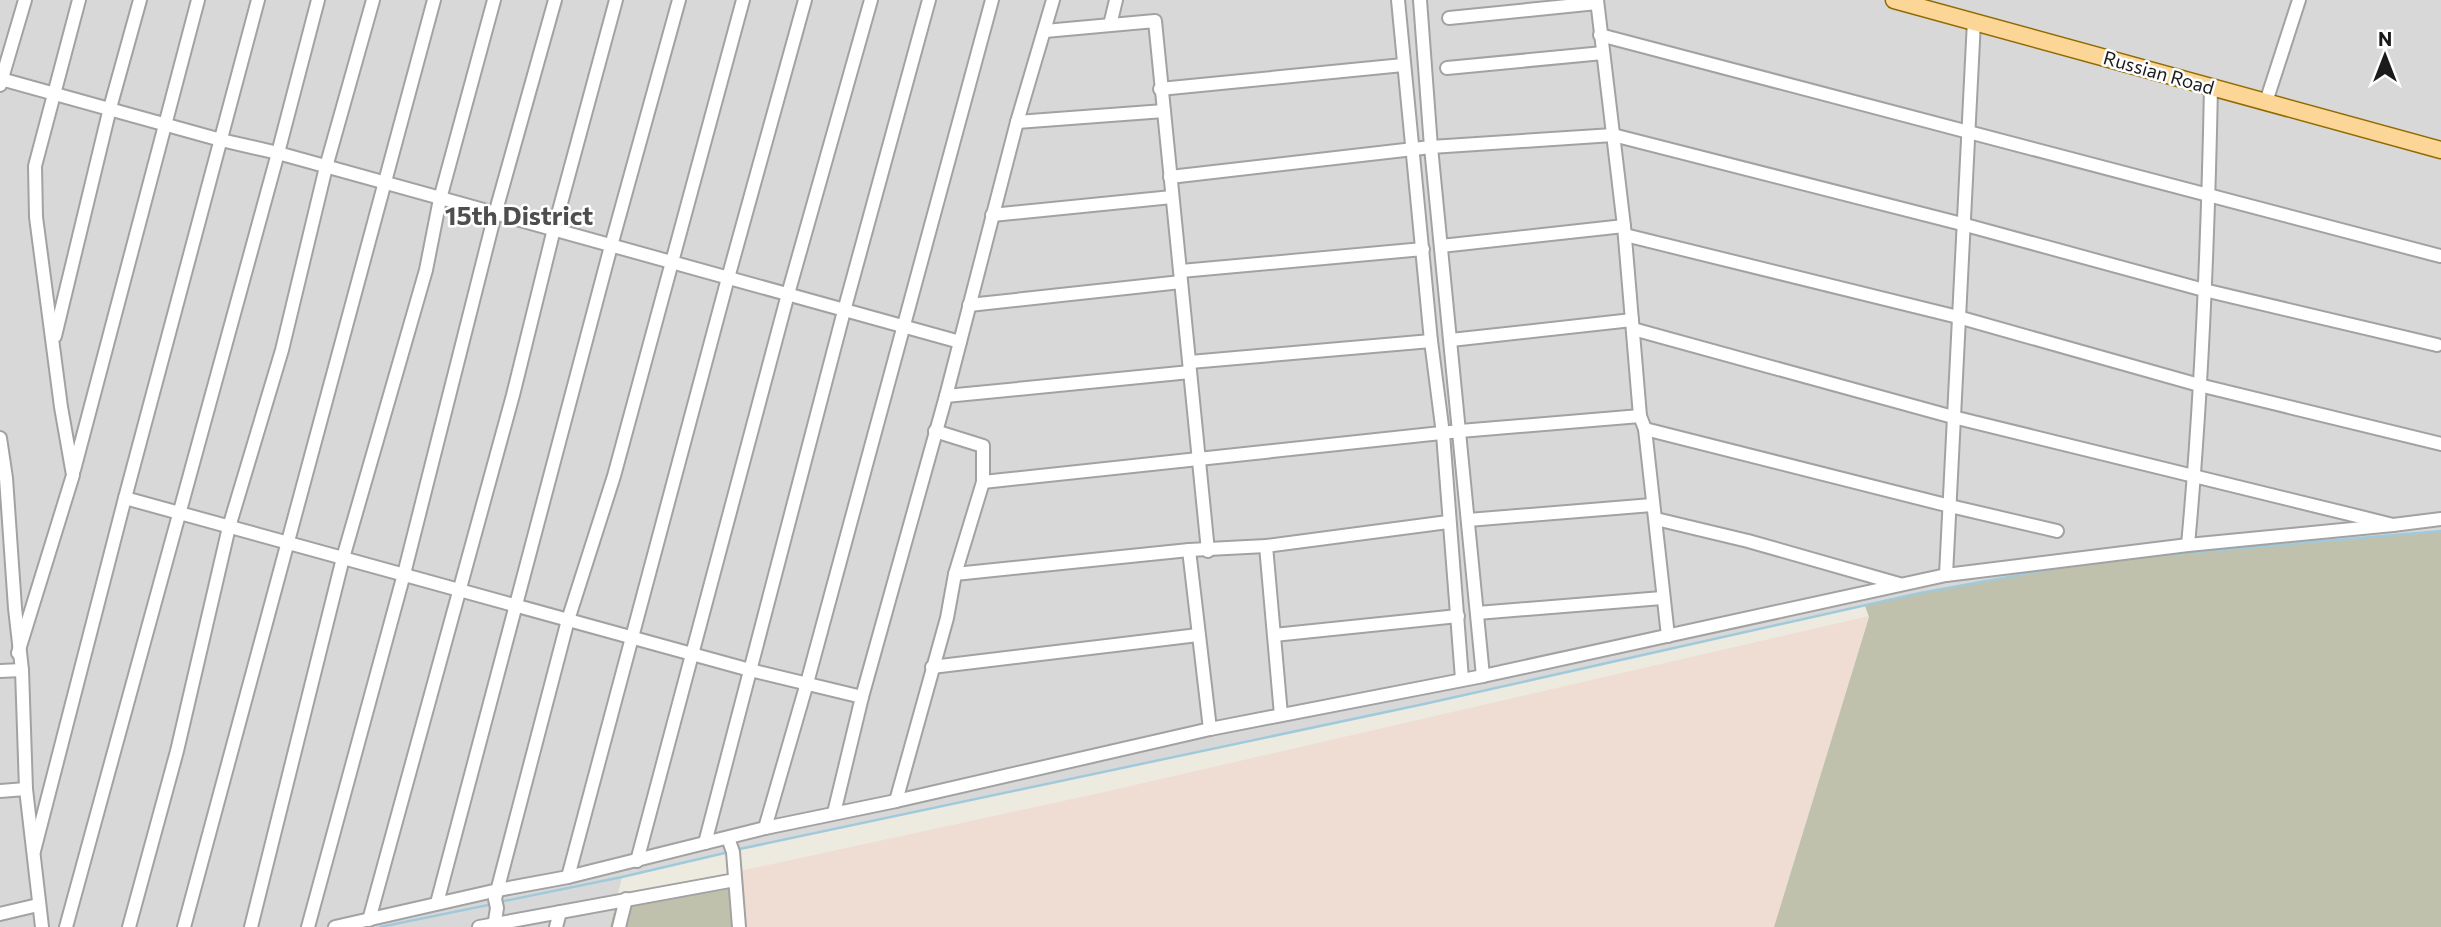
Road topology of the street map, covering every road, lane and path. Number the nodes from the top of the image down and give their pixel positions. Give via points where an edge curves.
1 (25, 0) edge
2 (79, 0) edge
3 (140, 0) edge
4 (198, 0) edge
5 (258, 0) edge
6 (318, 0) edge
7 (373, 0) edge
8 (434, 0) edge
9 (494, 0) edge
10 (555, 0) edge
11 (617, 0) edge
12 (679, 0) edge
13 (743, 0) edge
14 (805, 0) edge
15 (871, 0) edge
16 (929, 0) edge
17 (992, 0) edge
18 (1054, 0) edge
19 (1116, 0) edge
20 (1398, 0) edge
21 (1420, 0) edge
22 (1894, 0) edge
23 (2299, 0) edge
24 (1597, 1) edge
25 (1930, 4) edge
26 (1449, 18) dead end
27 (1974, 21) junction
28 (1110, 25) junction
29 (1045, 31) junction
30 (1600, 35) junction
31 (1603, 52) junction
32 (1404, 65) junction
33 (1447, 68) dead end
34 (1, 82) edge
35 (2211, 87) junction
36 (1160, 89) junction
37 (54, 93) junction
38 (2266, 102) junction
39 (110, 108) junction
40 (1164, 111) junction
41 (1017, 122) junction
42 (164, 123) junction
43 (1968, 131) junction
44 (1612, 135) junction
45 (220, 140) junction
46 (1431, 147) junction
47 (2441, 149) edge
48 (1413, 150) junction
49 (278, 153) junction
50 (326, 167) junction
51 (1170, 177) junction
52 (385, 184) junction
53 (2209, 196) junction
54 (1172, 197) junction
55 (440, 199) junction
56 (495, 214) junction
57 (992, 215) junction
58 (1962, 224) junction
59 (554, 229) junction
60 (1625, 230) junction
61 (611, 246) junction
62 (1441, 246) junction
63 (1423, 249) junction
64 (2440, 256) edge
65 (671, 262) junction
66 (1181, 276) junction
67 (728, 278) junction
68 (2204, 290) junction
69 (788, 294) junction
70 (969, 305) junction
71 (844, 311) junction
72 (1958, 317) junction
73 (1632, 325) junction
74 (904, 328) junction
75 (1451, 340) junction
76 (1431, 341) junction
77 (960, 342) junction
78 (53, 343) junction
79 (2437, 345) dead end
80 (1190, 367) junction
81 (2199, 385) junction
82 (946, 396) junction
83 (1640, 416) junction
84 (1952, 417) junction
85 (1644, 429) junction
86 (935, 431) junction
87 (1460, 431) junction
88 (1443, 434) junction
89 (0, 438) edge
90 (2441, 443) edge
91 (1199, 460) junction
92 (73, 475) junction
93 (2194, 475) junction
94 (3, 479) edge
95 (983, 482) junction
96 (125, 498) junction
97 (1652, 505) junction
98 (1950, 506) junction
99 (179, 514) junction
100 (1656, 519) junction
101 (2441, 519) edge
102 (1468, 520) junction
103 (1448, 522) junction
104 (2393, 525) junction
105 (229, 527) junction
106 (2057, 531) dead end
107 (287, 543) junction
108 (2188, 545) junction
109 (1266, 546) junction
110 (6, 548) edge
111 (1189, 550) junction
112 (1208, 551) junction
113 (343, 558) junction
114 (404, 574) junction
115 (955, 574) junction
116 (1946, 575) junction
117 (1901, 585) junction
118 (458, 590) junction
119 (1662, 598) junction
120 (515, 605) junction
121 (15, 608) junction
122 (0, 609) edge
123 (1478, 613) junction
124 (1458, 616) junction
125 (568, 620) junction
126 (1198, 635) junction
127 (1274, 635) junction
128 (1668, 636) junction
129 (633, 638) junction
130 (19, 653) junction
131 (692, 654) junction
132 (932, 667) junction
133 (22, 670) junction
134 (750, 670) junction
135 (0, 671) edge
136 (1483, 676) junction
137 (1462, 678) junction
138 (807, 683) junction
139 (862, 697) junction
140 (1281, 715) junction
141 (1210, 729) junction
142 (26, 789) junction
143 (0, 791) edge
144 (896, 801) junction
145 (834, 814) junction
146 (765, 828) junction
147 (730, 841) junction
148 (705, 843) junction
149 (34, 851) junction
150 (637, 861) junction
151 (735, 876) junction
152 (568, 877) junction
153 (497, 899) junction
154 (626, 899) junction
155 (437, 903) junction
156 (38, 905) junction
157 (560, 912) junction
158 (0, 914) edge
159 (369, 920) junction
160 (494, 925) edge
161 (43, 927) edge
162 (66, 927) edge
163 (129, 927) edge
164 (184, 927) edge
165 (251, 927) edge
166 (308, 927) edge
167 (335, 927) edge
168 (479, 927) edge
169 (556, 927) edge
170 (619, 927) edge
171 (739, 927) edge

1 - 34 street
2 - 37 street
3 - 39 street
4 - 42 street
5 - 45 street
6 - 49 street
7 - 50 street
8 - 52 street
9 - 55 street
10 - 56 street
11 - 59 street
12 - 61 street
13 - 65 street
14 - 67 street
15 - 69 street
16 - 71 street
17 - 74 street
18 - 29 street
19 - 28 street
20 - 32 street
21 - 46 street
22 - 25 main road, Russian Road
23 - 38 street
24 - 26 street
24 - 30 street
25 - 27 main road, Russian Road
27 - 35 main road, Russian Road
27 - 43 street
28 - 29 street
28 - 36 street via 1155,21
29 - 41 street
30 - 31 street
30 - 43 street
31 - 33 street
31 - 44 street
32 - 36 street
32 - 48 street
34 - 37 street
35 - 38 main road, Russian Road
35 - 53 street
36 - 40 street
37 - 39 street
37 - 78 street via 35,166 36,217
38 - 47 main road, Russian Road
39 - 42 street
39 - 78 street
40 - 41 street
40 - 51 street
41 - 57 street
42 - 45 street
42 - 92 street
43 - 53 street
43 - 58 street
44 - 46 street
44 - 58 street
44 - 60 street
45 - 49 street
45 - 96 street
46 - 48 street
46 - 62 street
48 - 51 street
48 - 63 street
49 - 50 street
49 - 99 street
50 - 52 street
50 - 105 street via 282,350
51 - 54 street
52 - 55 street
52 - 107 street
53 - 64 street
53 - 68 street
54 - 57 street
54 - 66 street
55 - 56 street
55 - 113 street via 426,270
56 - 59 street
56 - 114 street
57 - 70 street
58 - 68 street
58 - 72 street
59 - 61 street
59 - 118 street
60 - 62 street
60 - 72 street
60 - 73 street
61 - 65 street
61 - 120 street
62 - 75 street
63 - 66 street
63 - 76 street
65 - 67 street
65 - 125 street via 614,476
66 - 70 street
66 - 80 street
67 - 69 street
67 - 129 street
68 - 79 street
68 - 81 street
69 - 71 street
69 - 131 street
70 - 77 street
71 - 74 street
71 - 134 street
72 - 81 street
72 - 84 street
73 - 75 street
73 - 83 street
73 - 84 street
74 - 77 street
74 - 138 street
75 - 87 street
76 - 80 street
76 - 88 street
77 - 82 street
78 - 92 street
80 - 82 street
80 - 91 street
81 - 90 street
81 - 93 street
82 - 86 street
83 - 85 street
83 - 87 street
84 - 93 street
84 - 98 street
85 - 97 street
85 - 98 street
86 - 95 street via 983,446
86 - 139 street
87 - 88 street
87 - 102 street
88 - 91 street
88 - 103 street
89 - 94 street
91 - 95 street
91 - 112 street
92 - 130 street
93 - 104 street
93 - 108 street
94 - 110 street
95 - 115 street
96 - 99 street
96 - 149 street
97 - 100 street
97 - 102 street
98 - 106 street
98 - 116 street
99 - 105 street
99 - 162 street
100 - 117 street
100 - 119 street
101 - 104 street
102 - 123 street
103 - 109 street
103 - 124 street
104 - 108 street
105 - 107 street
105 - 163 street via 177,751
107 - 113 street
107 - 164 street
108 - 116 street
109 - 112 street
109 - 127 street
110 - 121 street
111 - 112 street
111 - 115 street
111 - 126 street
113 - 114 street
113 - 165 street
114 - 118 street
114 - 166 street
115 - 132 street
116 - 117 street
117 - 128 street
118 - 120 street
118 - 159 street
119 - 123 street
119 - 128 street
120 - 125 street
120 - 155 street
121 - 122 street
121 - 130 street
123 - 136 street
124 - 127 street
124 - 137 street
125 - 129 street
125 - 153 street
126 - 132 street
126 - 141 street
127 - 140 street
128 - 136 street
129 - 131 street
129 - 152 street
130 - 133 street
131 - 134 street
131 - 150 street
132 - 144 street
133 - 135 street
133 - 142 street
134 - 138 street
134 - 148 street
136 - 137 street
137 - 140 street
138 - 139 street
138 - 146 street
139 - 145 street
140 - 141 street
141 - 144 street
142 - 143 street
142 - 149 street
144 - 145 street
145 - 146 street
146 - 147 street
147 - 148 street
147 - 151 street
148 - 150 street
149 - 156 street
150 - 152 street
151 - 154 street
151 - 171 street
152 - 153 street
153 - 155 street
153 - 160 street
154 - 157 street
154 - 170 street
155 - 159 street
156 - 158 street
156 - 161 street
157 - 160 street
157 - 169 street
159 - 167 street
160 - 168 street

